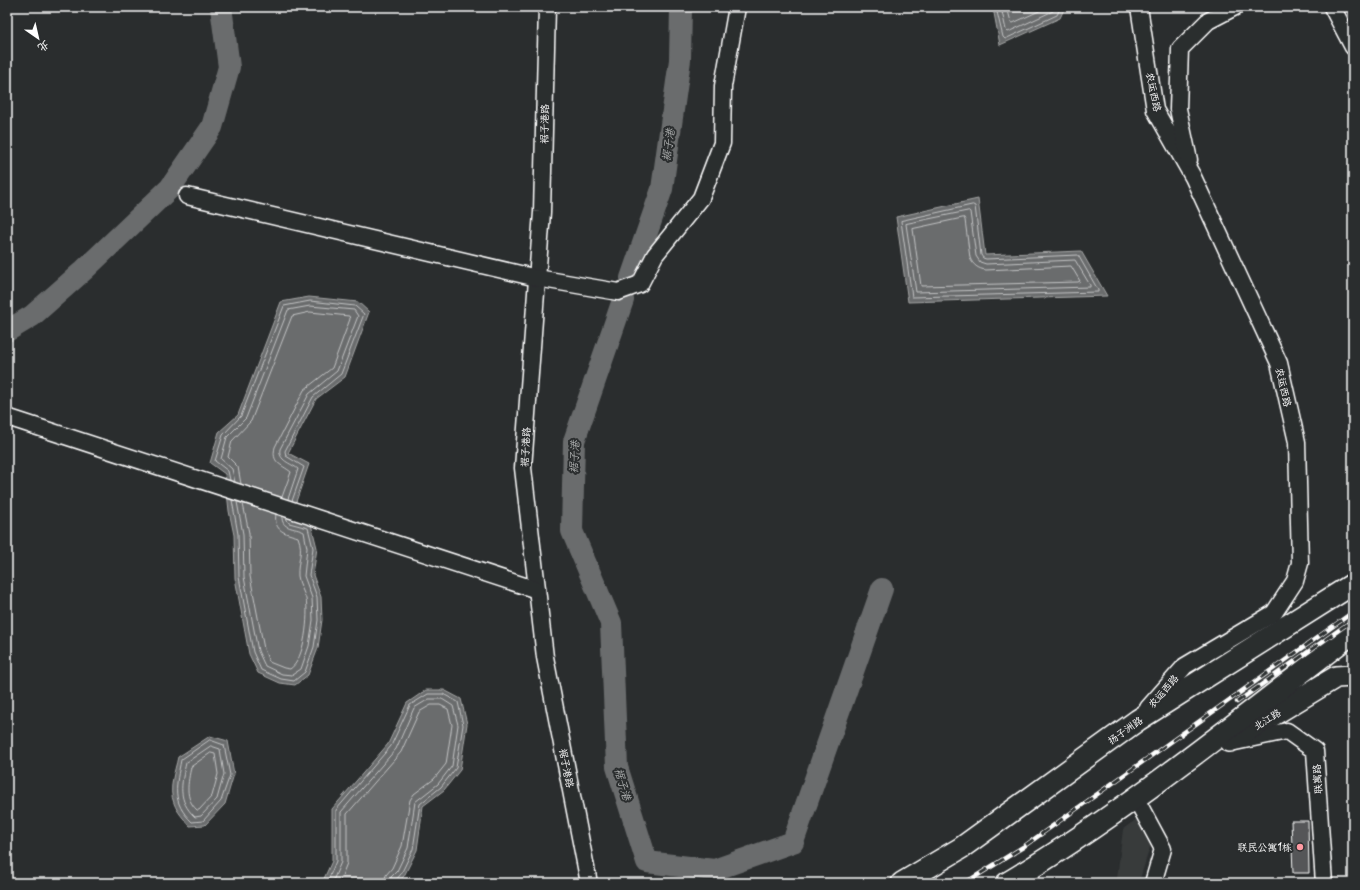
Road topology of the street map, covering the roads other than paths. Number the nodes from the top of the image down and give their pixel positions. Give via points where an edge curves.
1 (547, 7) edge
2 (737, 7) edge
3 (1139, 7) edge
4 (1235, 7) edge
5 (1332, 7) edge
6 (1353, 47) edge
7 (1193, 177) junction
8 (187, 196) dead end
9 (537, 278) junction
10 (7, 417) edge
11 (1353, 584) edge
12 (537, 590) junction
13 (1353, 632) edge
14 (1353, 676) edge
15 (1138, 720) junction
16 (1224, 745) junction
17 (1181, 765) junction
18 (1135, 797) junction
19 (589, 883) edge
20 (902, 883) edge
21 (1007, 883) edge
22 (1153, 883) edge
23 (1324, 883) edge

1 - 9 street, 裾子港路 via 542,212
2 - 9 street via 723,86 722,143 701,198 655,255 640,284 618,292
3 - 7 street, 农运西路 via 1155,110
4 - 7 street via 1208,21 1180,50 1178,109
5 - 6 street
7 - 15 street, 农运西路 via 1279,363 1297,442 1300,563 1295,581 1274,613 1185,666
8 - 9 street
9 - 12 street, 裾子港路 via 523,468
10 - 12 street
11 - 15 main road, 扬子洲路
12 - 19 street, 裾子港路 via 545,657
13 - 17 main road
14 - 16 main road, 北江路 via 1336,677
15 - 20 main road, 扬子洲路 via 961,848
16 - 17 main road, 北江路
16 - 23 street, 联寓路 via 1287,731 1315,751
17 - 18 main road
18 - 21 main road
18 - 22 street via 1163,849

